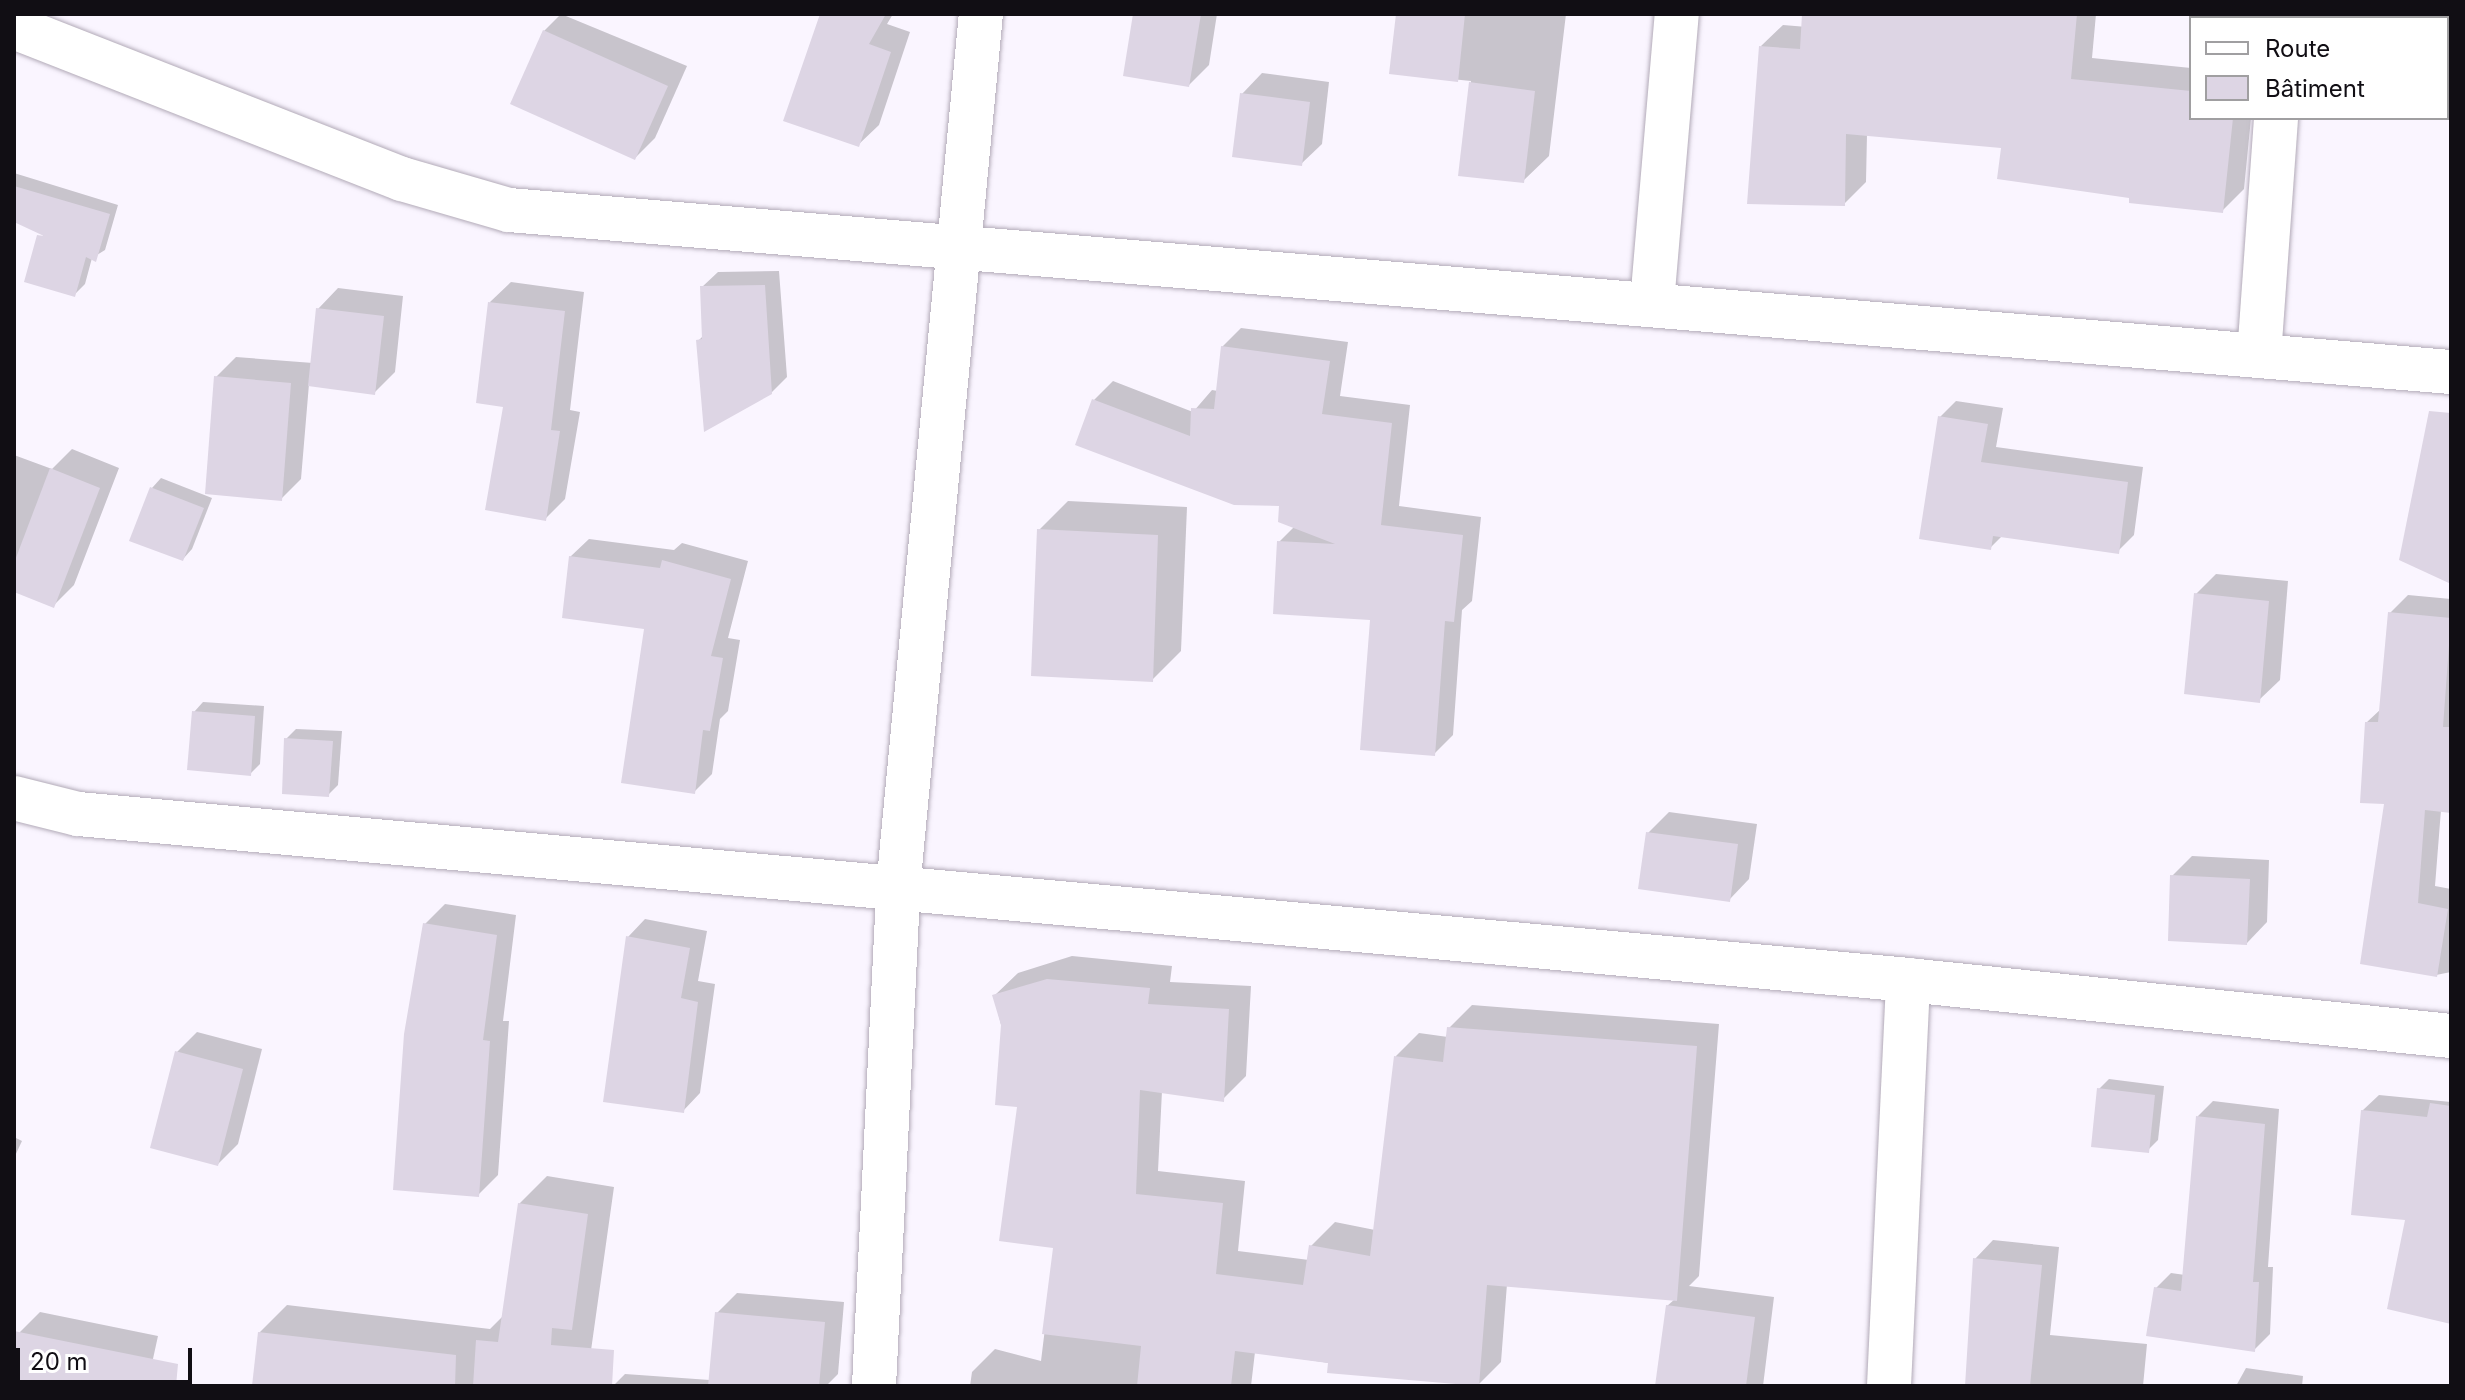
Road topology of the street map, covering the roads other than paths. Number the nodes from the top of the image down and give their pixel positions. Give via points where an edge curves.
1 (981, 14) edge
2 (1677, 14) edge
3 (14, 27) edge
4 (2276, 120) edge
5 (963, 244) junction
6 (1652, 303) junction
7 (2259, 356) junction
8 (2451, 372) edge
9 (14, 798) edge
10 (898, 888) junction
11 (1908, 980) junction
12 (2451, 1036) edge
13 (874, 1386) edge
14 (1889, 1386) edge

1 - 5 street
2 - 6 street
3 - 5 street via 402,179 509,210
4 - 7 street
5 - 6 street
5 - 10 street
6 - 7 street
7 - 8 street
9 - 10 street via 78,814
10 - 11 street
10 - 13 street
11 - 12 street
11 - 14 street

